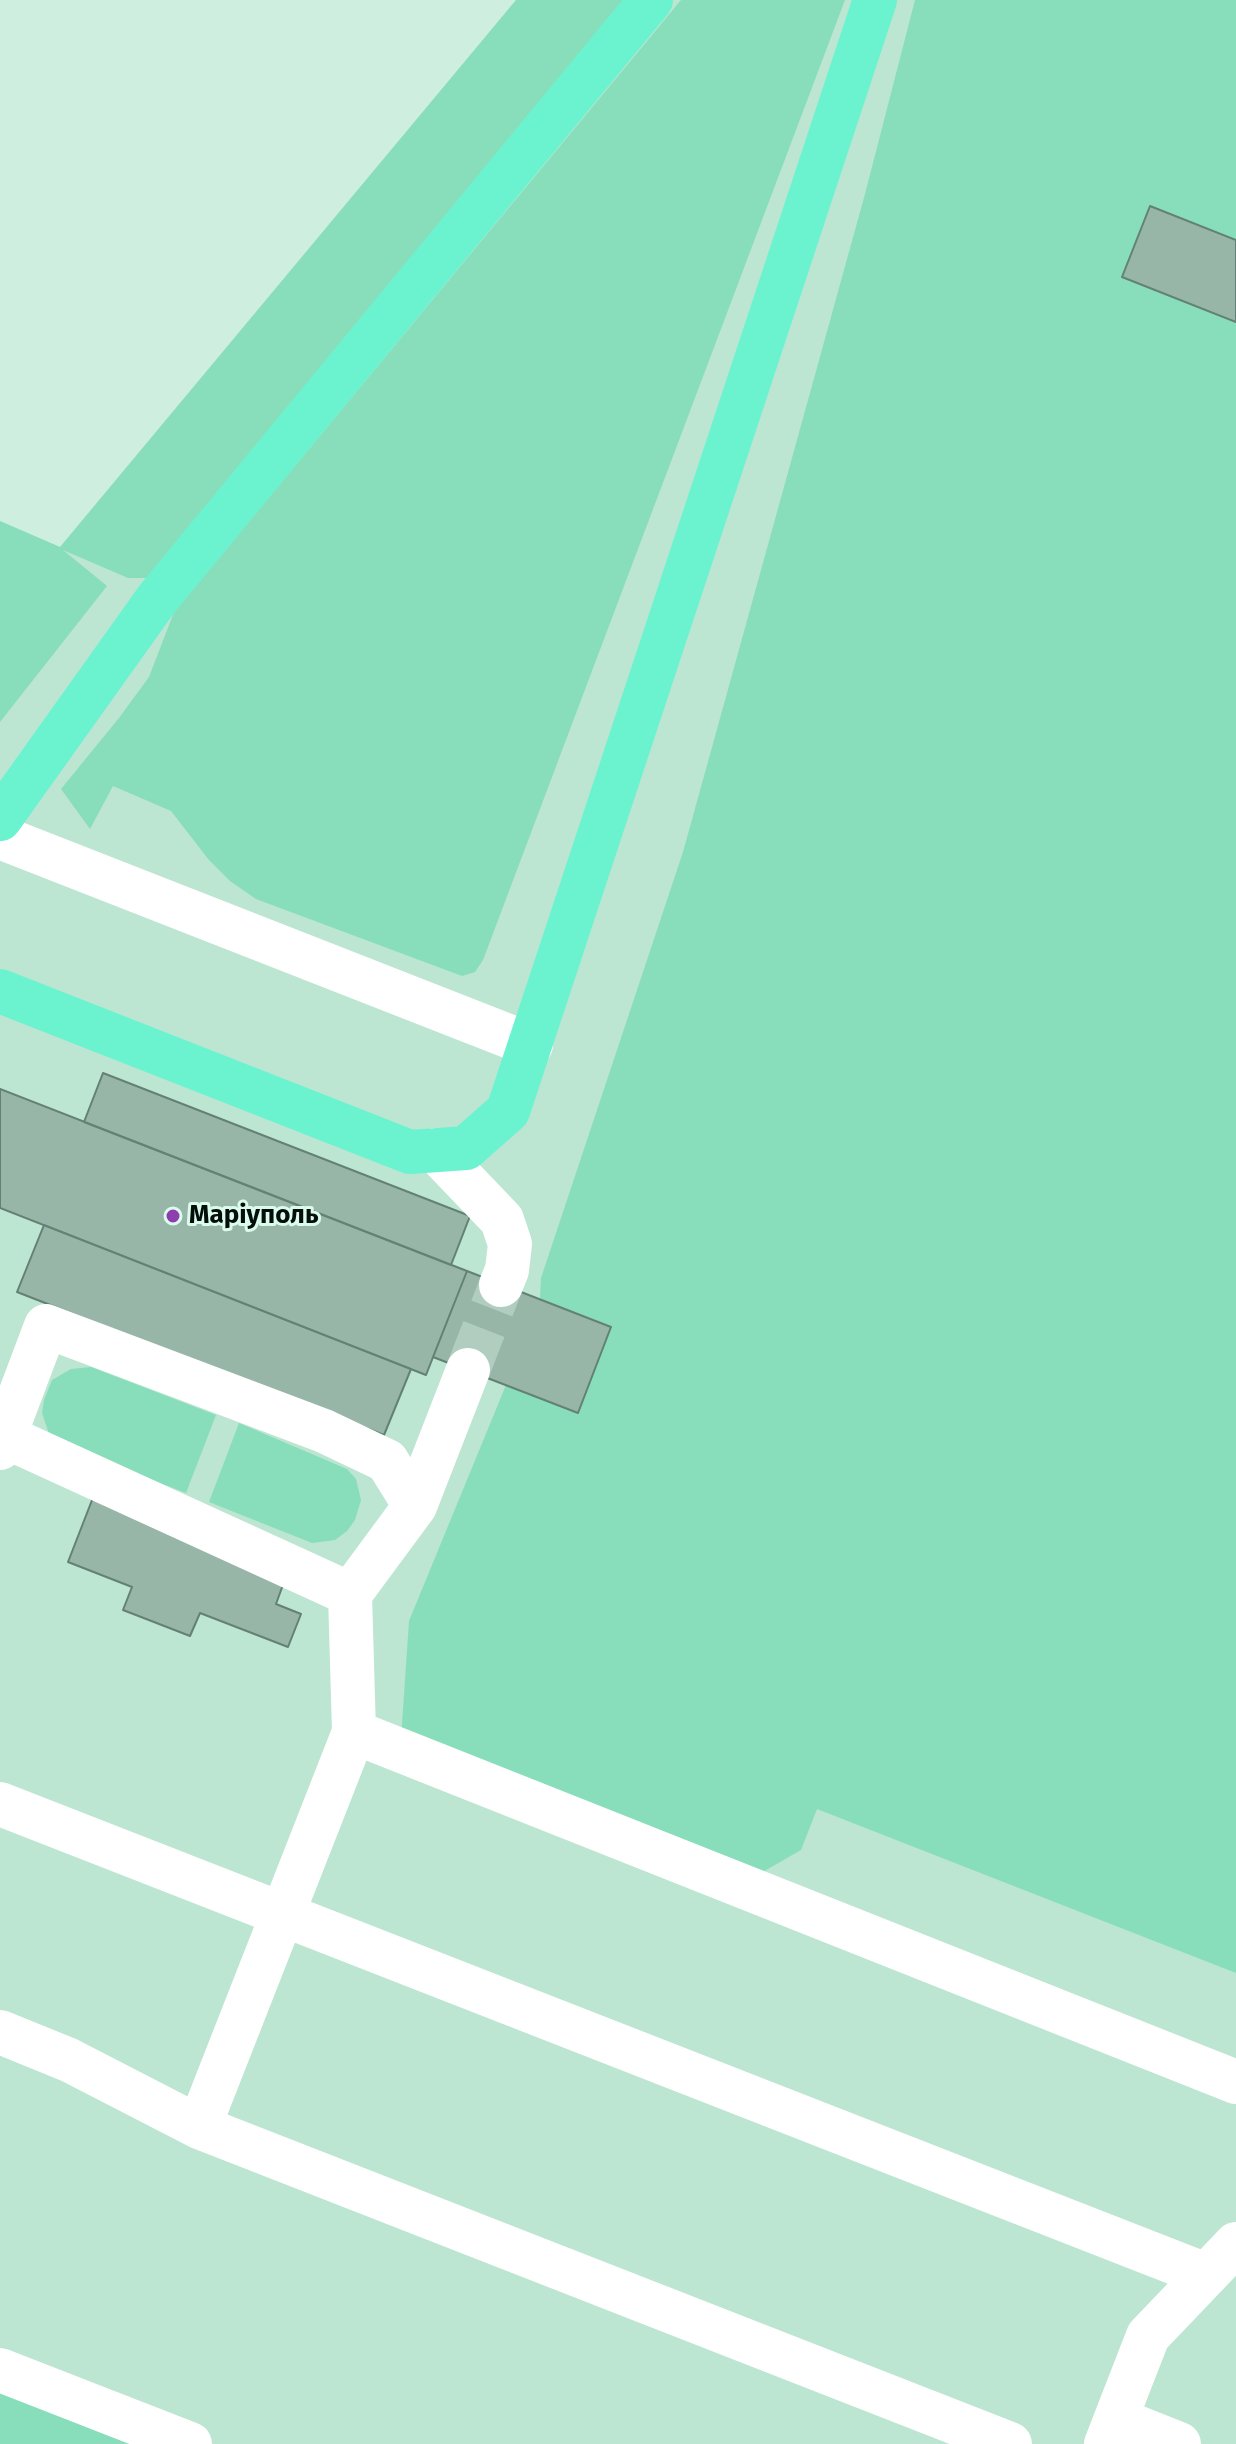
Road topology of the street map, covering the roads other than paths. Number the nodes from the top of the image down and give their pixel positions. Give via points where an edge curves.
1 (651, 0) edge
2 (875, 0) edge
3 (0, 819) edge
4 (0, 837) edge
5 (0, 991) edge
6 (531, 1045) junction
7 (435, 1150) junction
8 (501, 1285) tunnel mouth
9 (468, 1370) tunnel mouth
10 (2, 1442) edge
11 (415, 1506) junction
12 (350, 1594) junction
13 (354, 1732) junction
14 (0, 1804) edge
15 (283, 1914) junction
16 (0, 2032) edge
17 (1236, 2082) edge
18 (199, 2127) junction
19 (1236, 2244) edge
20 (1206, 2275) junction
21 (0, 2370) edge
22 (1111, 2432) edge
23 (190, 2444) edge
24 (1010, 2444) edge
25 (1179, 2444) edge

1 - 3 main road via 157,599
2 - 6 main road
4 - 6 street
5 - 7 main road via 410,1152
6 - 7 main road via 508,1111 466,1148
7 - 8 street via 502,1220 510,1244
9 - 11 street
10 - 11 street via 46,1326 324,1431 387,1461
10 - 12 street
11 - 12 street
12 - 13 street
13 - 15 street
13 - 17 street
14 - 15 street
15 - 18 street
15 - 20 street
16 - 18 street via 69,2060
18 - 24 street
19 - 20 street
20 - 22 street via 1148,2336
21 - 23 street
22 - 25 street

